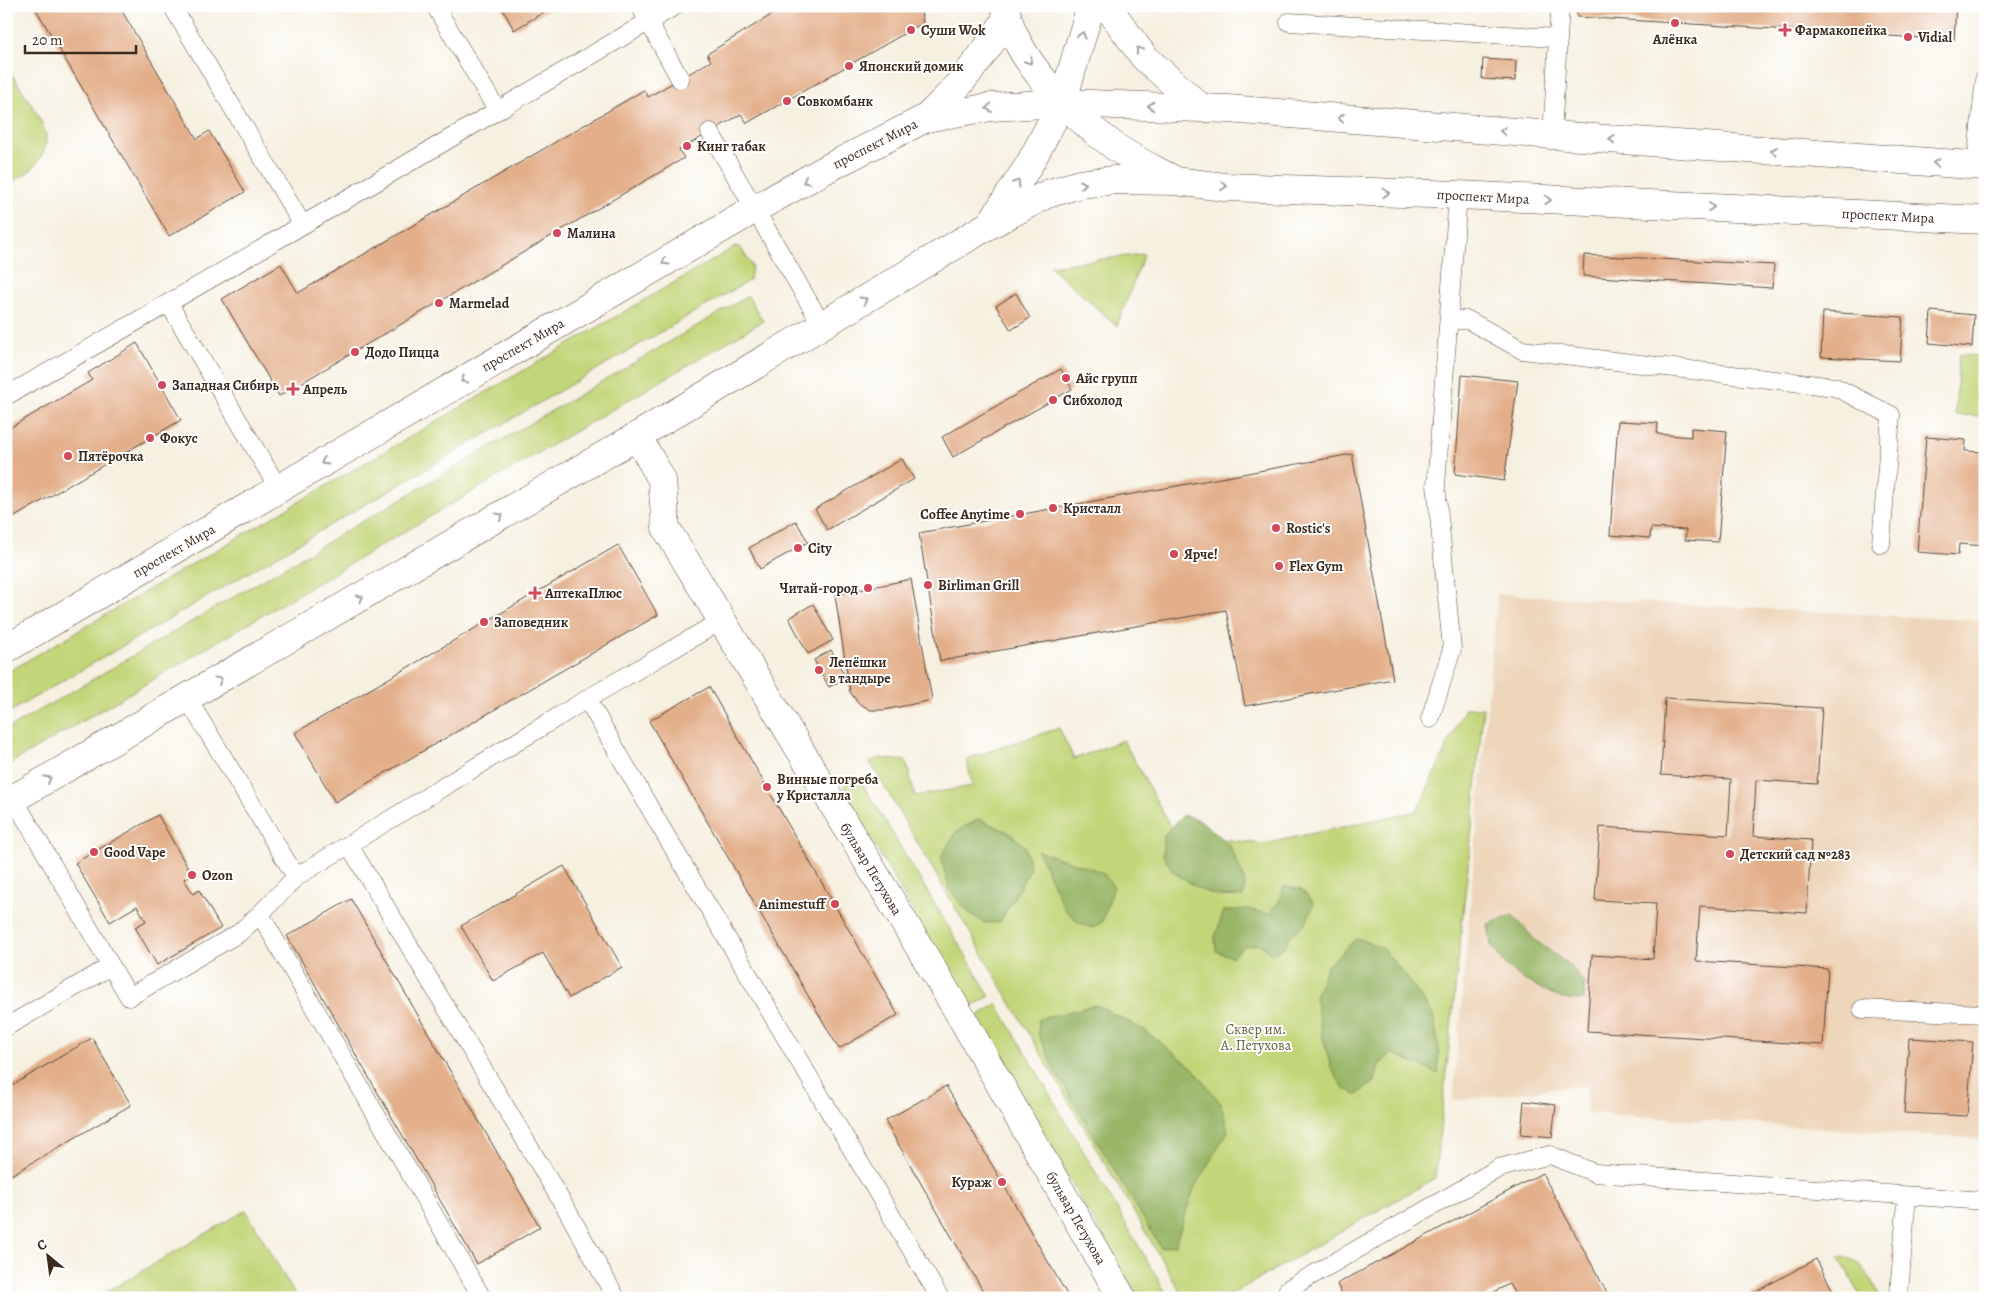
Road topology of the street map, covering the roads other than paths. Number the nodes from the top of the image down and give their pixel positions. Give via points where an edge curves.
1 (172, 6) edge
2 (435, 6) edge
3 (675, 6) edge
4 (1091, 6) edge
5 (1107, 6) edge
6 (1560, 6) edge
7 (1006, 12) edge
8 (645, 14) edge
9 (1289, 22) dead end
10 (1557, 38) junction
11 (1985, 77) edge
12 (680, 79) dead end
13 (1062, 103) junction
14 (1200, 107) junction
15 (497, 110) junction
16 (926, 118) junction
17 (710, 132) dead end
18 (1552, 135) junction
19 (1980, 166) edge
20 (1175, 181) junction
21 (1458, 195) junction
22 (755, 209) junction
23 (1985, 220) edge
24 (302, 224) junction
25 (991, 224) junction
26 (169, 304) junction
27 (1448, 320) junction
28 (822, 325) junction
29 (6, 396) edge
30 (637, 436) junction
31 (279, 489) junction
32 (1881, 544) dead end
33 (721, 621) junction
34 (6, 649) edge
35 (187, 698) junction
36 (587, 699) junction
37 (1430, 719) dead end
38 (10, 801) edge
39 (349, 845) junction
40 (296, 877) junction
41 (260, 914) junction
42 (111, 966) junction
43 (1862, 1009) dead end
44 (1985, 1014) edge
45 (6, 1027) edge
46 (1907, 1196) junction
47 (1985, 1200) edge
48 (482, 1298) edge
49 (616, 1298) edge
50 (940, 1298) edge
51 (1122, 1298) edge
52 (1293, 1298) edge
53 (1901, 1298) edge

1 - 24 lane
2 - 15 lane
3 - 8 lane
13 -> 4 main road, проспект Мира
14 -> 5 main road via 1144,57
6 - 10 lane
7 -> 13 main road via 1029,62
7 - 16 main road via 983,55 944,102
8 - 12 lane
8 - 15 lane
9 - 10 lane
10 - 18 lane
11 - 19 lane
14 -> 13 main road, проспект Мира
13 -> 16 main road, проспект Мира via 991,108
13 - 20 main road via 1114,146
25 -> 13 main road, проспект Мира
18 -> 14 main road, проспект Мира
15 - 24 lane
16 -> 22 main road, проспект Мира
17 - 22 lane
19 -> 18 main road, проспект Мира
20 -> 21 main road, проспект Мира via 1225,186
25 -> 20 main road, проспект Мира via 1047,194 1080,184 1114,180
21 -> 23 main road, проспект Мира
21 - 27 lane
22 - 28 lane
22 -> 31 main road, проспект Мира
24 - 26 lane
28 -> 25 main road, проспект Мира
26 - 29 lane
26 - 31 lane
27 - 32 lane via 1468,320 1522,350 1835,388 1892,416
27 - 37 lane via 1436,485 1452,649
28 - 30 main road, проспект Мира
30 - 33 main road, бульвар Петухова via 662,480 666,528
35 -> 30 main road, проспект Мира
31 - 34 main road, проспект Мира
33 - 36 lane
33 - 51 main road, бульвар Петухова via 962,1018
38 -> 35 main road, проспект Мира
35 - 40 lane
36 - 39 lane
36 - 50 lane
38 - 42 lane
39 - 40 lane
39 - 49 lane
40 - 41 lane
41 - 42 lane via 239,933 129,997
41 - 48 lane
42 - 45 lane
43 - 44 lane
46 - 47 lane
46 - 52 lane via 1595,1173 1550,1155 1498,1168 1288,1289
46 - 53 lane

